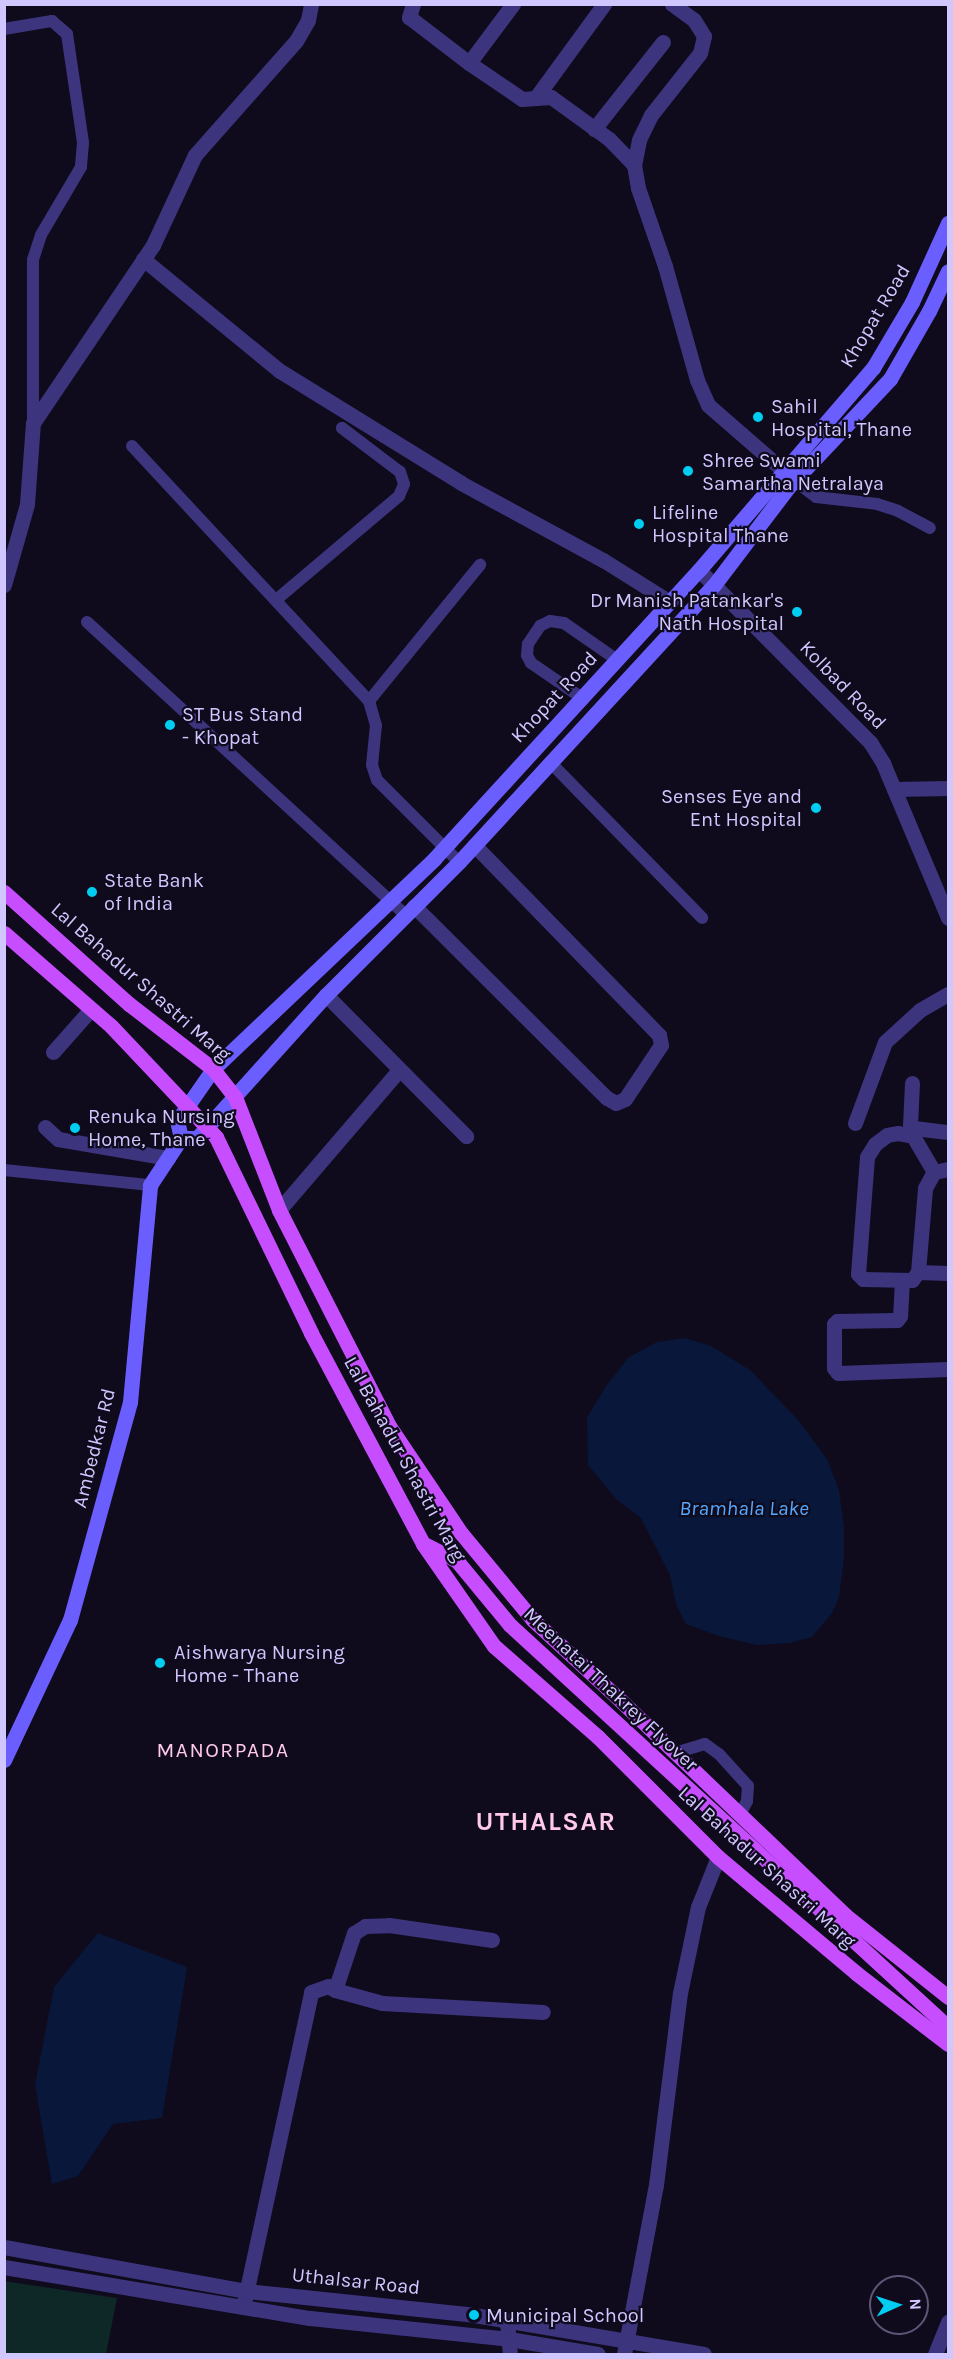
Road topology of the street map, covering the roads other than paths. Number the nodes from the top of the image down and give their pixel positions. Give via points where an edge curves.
1 (311, 4) edge
2 (413, 4) edge
3 (513, 4) edge
4 (604, 4) edge
5 (672, 4) edge
6 (4, 29) edge
7 (663, 42) dead end
8 (469, 63) junction
9 (537, 96) junction
10 (594, 129) junction
11 (634, 165) junction
12 (948, 224) edge
13 (143, 259) junction
14 (948, 271) edge
15 (33, 423) junction
16 (342, 428) dead end
17 (132, 446) dead end
18 (790, 476) junction
19 (930, 528) dead end
20 (480, 565) dead end
21 (699, 570) junction
22 (4, 585) edge
23 (714, 585) junction
24 (276, 600) junction
25 (670, 602) junction
26 (87, 622) dead end
27 (617, 660) junction
28 (582, 698) junction
29 (369, 701) junction
30 (550, 762) junction
31 (948, 788) edge
32 (894, 789) junction
33 (474, 845) junction
34 (445, 848) junction
35 (459, 862) junction
36 (4, 892) edge
37 (391, 902) junction
38 (410, 911) junction
39 (702, 918) dead end
40 (948, 918) edge
41 (4, 933) edge
42 (948, 994) edge
43 (326, 995) junction
44 (91, 1009) junction
45 (53, 1052) dead end
46 (213, 1069) junction
47 (399, 1070) junction
48 (912, 1083) dead end
49 (236, 1097) junction
50 (187, 1106) junction
51 (855, 1124) dead end
52 (45, 1127) dead end
53 (207, 1127) junction
54 (948, 1132) edge
55 (466, 1136) dead end
56 (181, 1138) junction
57 (168, 1158) junction
58 (4, 1170) edge
59 (941, 1170) edge
60 (150, 1185) junction
61 (279, 1210) junction
62 (918, 1272) junction
63 (948, 1273) edge
64 (902, 1280) junction
65 (948, 1369) edge
66 (451, 1517) junction
67 (423, 1544) junction
68 (457, 1561) junction
69 (675, 1753) junction
70 (4, 1760) edge
71 (740, 1815) junction
72 (718, 1857) junction
73 (492, 1940) dead end
74 (335, 1990) junction
75 (948, 1997) edge
76 (543, 2012) dead end
77 (948, 2027) edge
78 (948, 2044) edge
79 (4, 2247) edge
80 (93, 2263) junction
81 (4, 2267) edge
82 (89, 2281) junction
83 (169, 2285) junction
84 (245, 2298) junction
85 (332, 2300) junction
86 (329, 2320) junction
87 (507, 2321) junction
88 (948, 2322) edge
89 (550, 2328) junction
90 (547, 2346) junction
91 (509, 2347) edge
92 (625, 2347) edge
93 (700, 2354) edge
94 (598, 2355) edge
95 (935, 2355) edge

1 - 13 street via 308,20 296,41 195,155
2 - 8 street via 409,17
3 - 8 street
4 - 9 street
5 - 11 street via 694,20 704,36 700,53 651,115 639,140
6 - 15 lane via 52,21 67,34 83,143 81,167 41,235 33,260
7 - 10 street
8 - 9 street via 522,99
9 - 10 street via 551,97
10 - 11 street
11 - 18 street via 697,380 708,405
12 - 18 main road, Khopat Road via 912,302 873,368
13 - 15 street
13 - 25 street via 280,371 461,483 603,560
14 - 18 main road, Khopat Road via 890,379
15 - 22 street via 27,504
16 - 24 lane via 400,472 404,484 399,496
17 - 24 lane
18 - 19 lane via 816,497 877,504
18 - 21 main road, Khopat Road
18 - 23 main road, Khopat Road
20 - 29 lane
21 - 23 street, Kolbad Road
21 - 25 main road, Khopat Road
23 - 30 main road, Khopat Road
23 - 32 street, Kolbad Road via 858,727 879,756
24 - 29 lane
25 - 27 main road, Khopat Road
26 - 37 lane
27 - 28 main road, Khopat Road
27 - 28 lane via 564,623 550,621 540,626 528,644 531,663
28 - 34 main road, Khopat Road
29 - 34 lane via 376,724 372,765 377,780
30 - 33 main road, Khopat Road
30 - 39 lane
31 - 32 street
32 - 40 street, Kolbad Road
33 - 35 main road, Khopat Road
33 - 38 street via 659,1035 662,1045 625,1100 616,1103 607,1098
34 - 35 lane
34 - 37 main road, Khopat Road
35 - 38 main road, Khopat Road
36 - 46 main road, Lal Bahadur Shastri Marg via 129,1004
37 - 38 lane
37 - 46 main road, Khopat Road
38 - 43 main road, Khopat Road
41 - 44 main road, Lal Bahadur Shastri Marg
42 - 51 street via 920,1010 885,1042
43 - 47 street
43 - 49 main road, Khopat Road
44 - 45 street
44 - 50 main road, Lal Bahadur Shastri Marg
46 - 49 main road, Lal Bahadur Shastri Marg
46 - 50 main road, Khopat Road
47 - 55 street
47 - 61 street
48 - 54 street via 910,1126
49 - 53 main road, Khopat Road
49 - 61 main road, Lal Bahadur Shastri Marg
50 - 53 main road, Lal Bahadur Shastri Marg
50 - 56 main road, Khopat Road via 177,1121
52 - 57 street via 58,1138
53 - 56 main road via 197,1138
53 - 67 main road, Lal Bahadur Shastri Marg via 216,1137 311,1333
56 - 57 main road, Ambedkar Rd
57 - 60 main road, Ambedkar Rd
58 - 60 lane
59 - 62 street via 925,1188
59 - 64 street via 913,1136 898,1133 875,1144 867,1157 858,1274 863,1279
60 - 70 main road, Ambedkar Rd via 129,1402 70,1620
61 - 66 main road, Lal Bahadur Shastri Marg via 389,1425
62 - 63 street
62 - 64 street via 912,1280
64 - 65 street via 897,1320 834,1324 834,1368 838,1373
66 - 68 main road
66 - 69 main road, Lal Bahadur Shastri Marg via 533,1620
67 - 68 main road, Meenatai Thakrey Flyover
67 - 72 main road, Lal Bahadur Shastri Marg via 494,1646 597,1737
68 - 77 main road, Meenatai Thakrey Flyover via 510,1625
69 - 71 main road, Lal Bahadur Shastri Marg
69 - 71 lane via 705,1744 719,1755 747,1786 747,1802
71 - 75 main road, Lal Bahadur Shastri Marg via 845,1915
72 - 78 main road, Lal Bahadur Shastri Marg via 855,1973
72 - 92 street via 698,1907 680,1993 656,2185
73 - 74 street via 389,1925 364,1926 354,1933
74 - 76 street via 382,2003
74 - 84 street via 328,1986 311,1992
79 - 80 street, Uthalsar Road
80 - 82 street
80 - 83 street, Uthalsar Road
81 - 82 street
82 - 83 street
83 - 84 street, Uthalsar Road
84 - 85 street, Uthalsar Road
84 - 86 street
85 - 86 street
85 - 87 street, Uthalsar Road
86 - 91 street
87 - 89 street, Uthalsar Road
87 - 91 street
88 - 95 street
89 - 90 street
89 - 92 street, Uthalsar Road
90 - 91 street
90 - 94 street
92 - 93 street, Uthalsar Road

